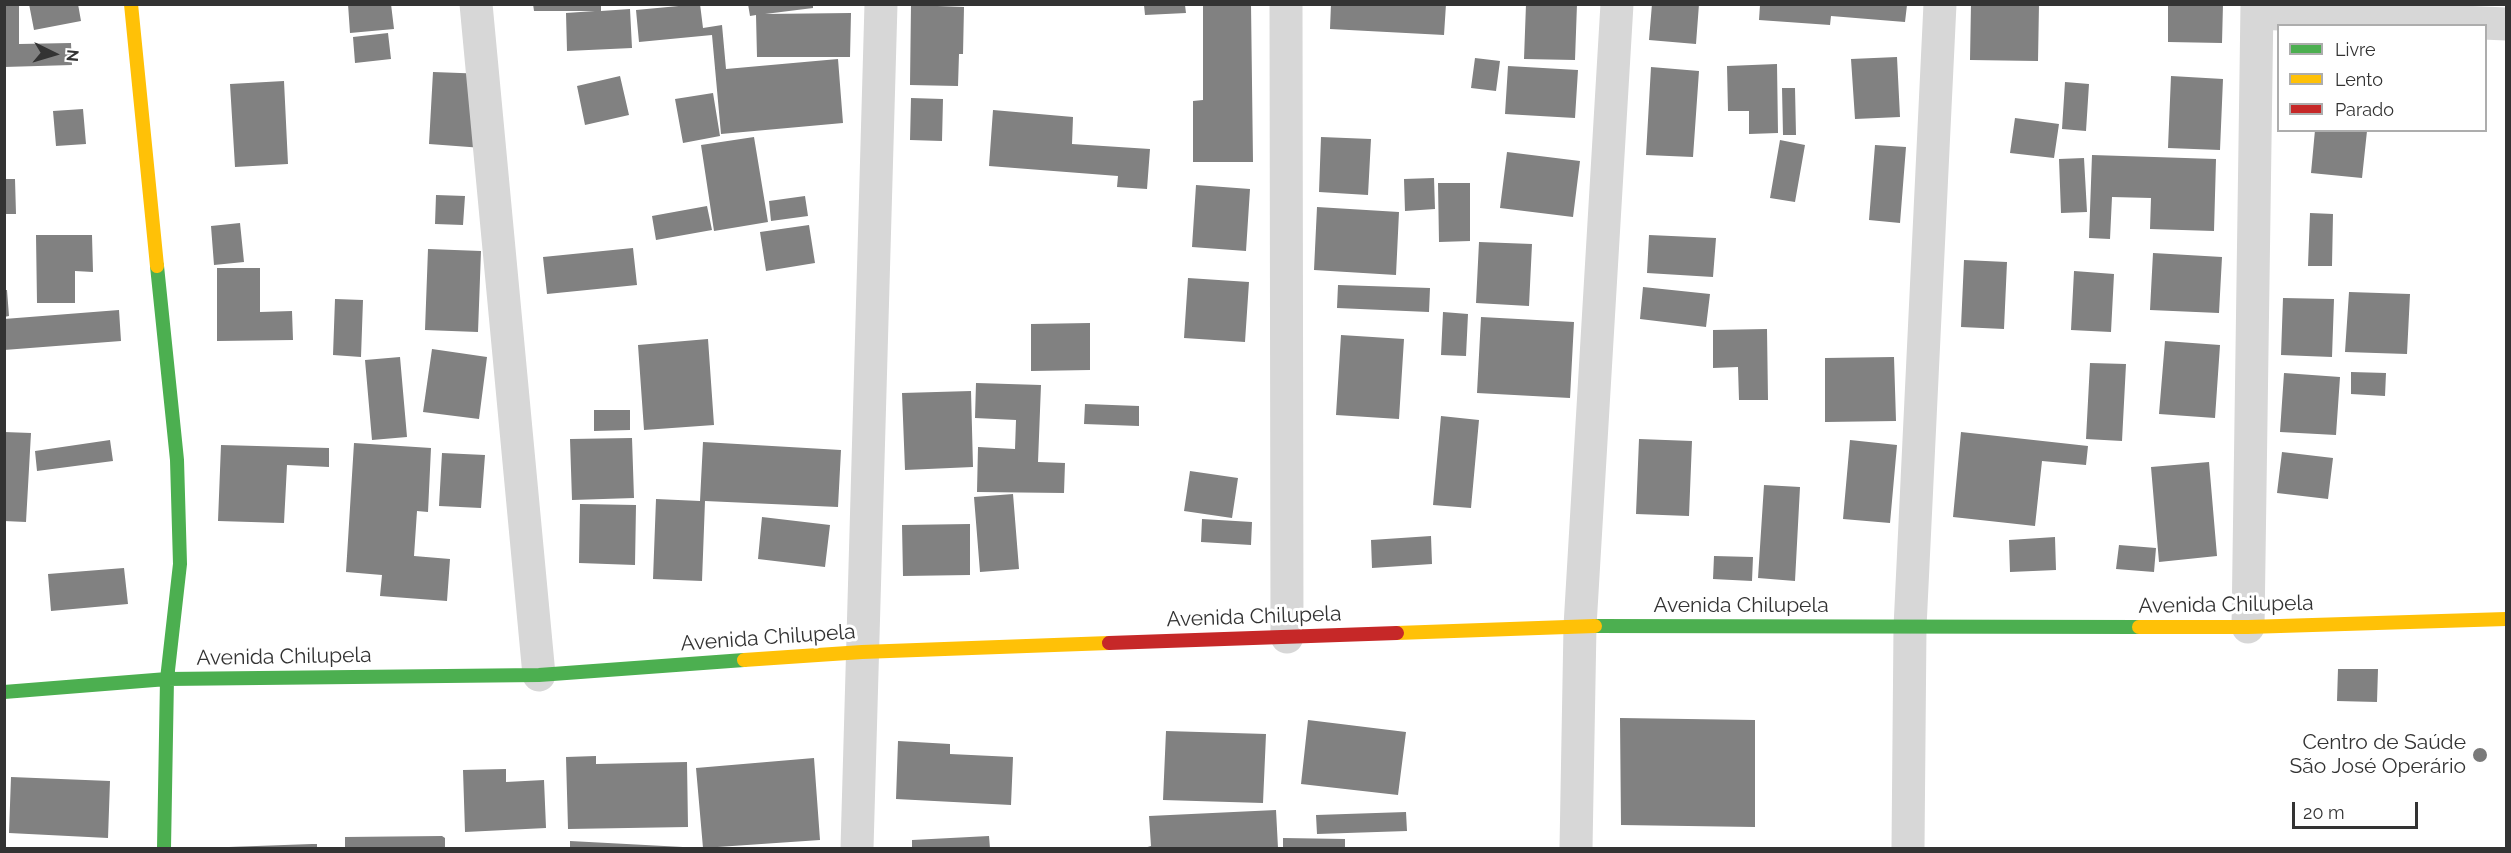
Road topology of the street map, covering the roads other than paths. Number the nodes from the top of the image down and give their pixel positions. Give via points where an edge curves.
1 (131, 4) edge
2 (476, 4) edge
3 (881, 4) edge
4 (1286, 4) edge
5 (1617, 4) edge
6 (1940, 4) edge
7 (2257, 9) edge
8 (2506, 24) edge
9 (2506, 619) edge
10 (1580, 626) junction
11 (1910, 627) junction
12 (2248, 627) junction
13 (1287, 637) junction
14 (862, 652) junction
15 (539, 675) junction
16 (167, 679) junction
17 (4, 692) edge
18 (164, 849) edge
19 (857, 849) edge
20 (1576, 849) edge
21 (1908, 849) edge

1 - 16 street via 177,460 180,564
2 - 15 street
3 - 14 street
4 - 13 street
5 - 10 street
6 - 11 street
7 - 8 street
7 - 12 street
9 - 12 street, Avenida Chilupela
10 - 11 street, Avenida Chilupela
10 - 13 street, Avenida Chilupela
10 - 20 street
11 - 12 street, Avenida Chilupela
11 - 21 street
13 - 14 street, Avenida Chilupela
14 - 15 street, Avenida Chilupela
14 - 19 street
15 - 16 street, Avenida Chilupela
16 - 17 street, Avenida Chilupela
16 - 18 street

